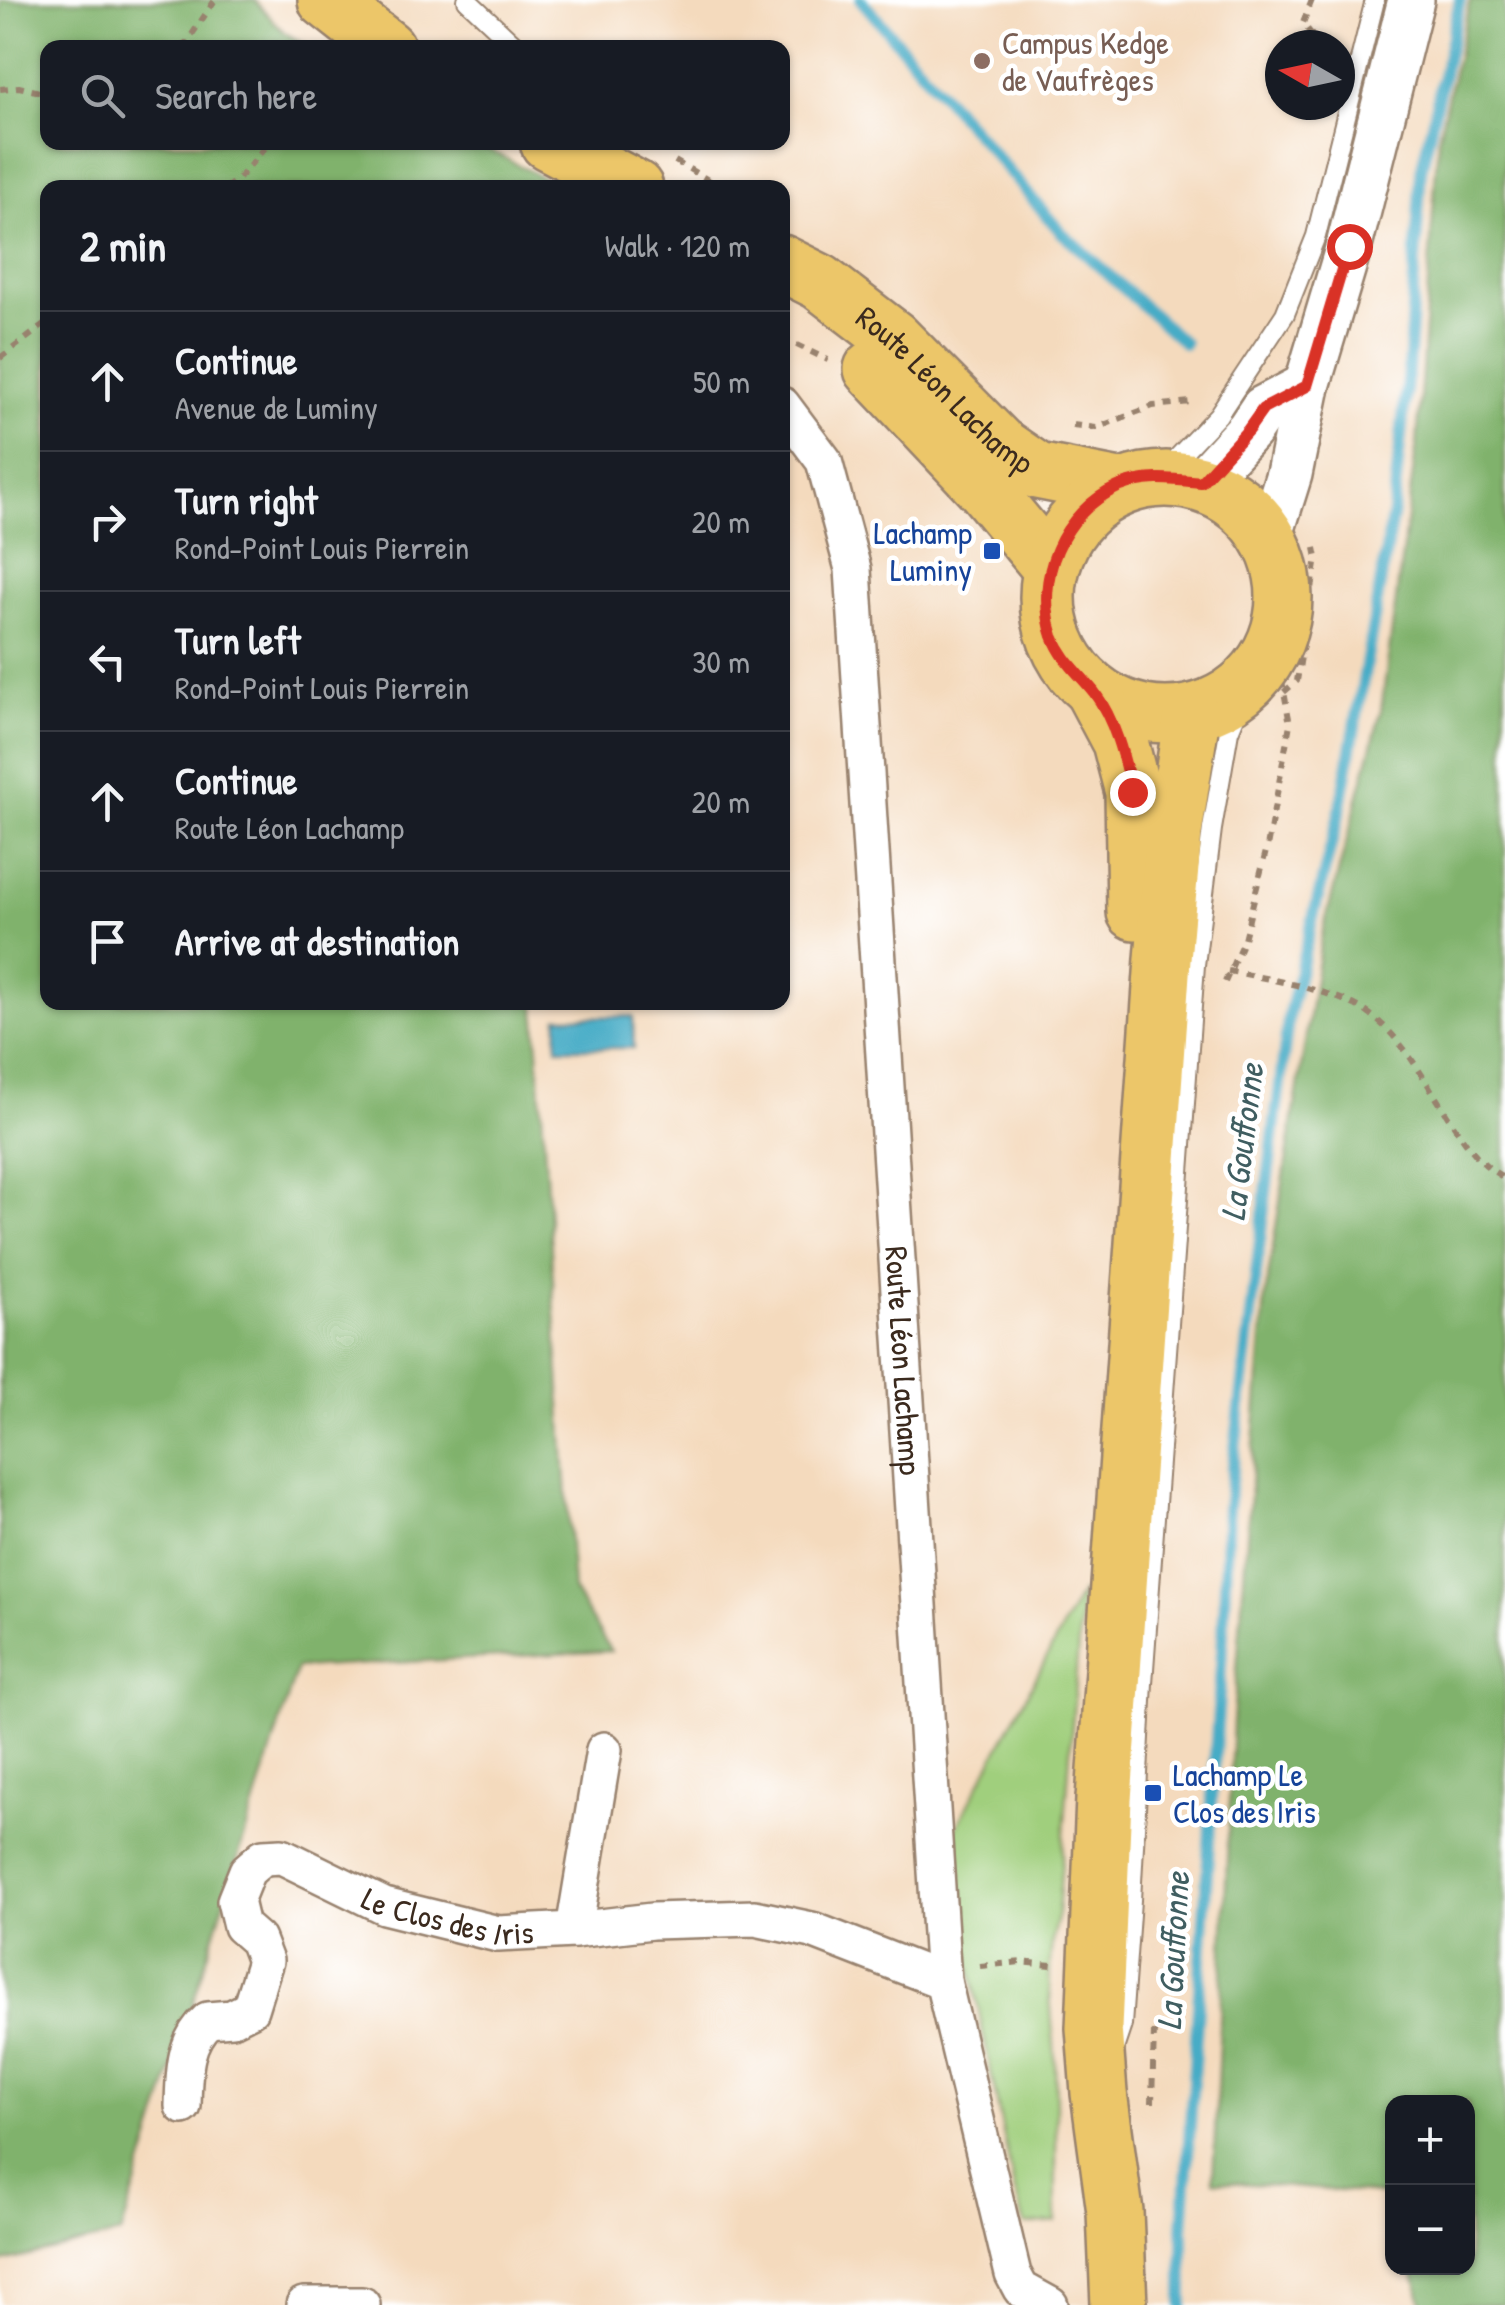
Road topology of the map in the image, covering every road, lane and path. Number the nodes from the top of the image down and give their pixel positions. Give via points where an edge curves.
1 (215, 0) edge
2 (326, 0) edge
3 (467, 0) edge
4 (1312, 0) edge
5 (1394, 2) edge
6 (1308, 30) edge
7 (188, 40) edge
8 (377, 40) edge
9 (510, 40) edge
10 (0, 89) edge
11 (40, 92) edge
12 (263, 150) edge
13 (564, 150) edge
14 (236, 180) edge
15 (620, 180) edge
16 (790, 267) edge
17 (790, 286) edge
18 (40, 328) edge
19 (790, 342) edge
20 (0, 358) edge
21 (838, 365) dead end
22 (1202, 386) dead end
23 (1307, 386) junction
24 (790, 416) edge
25 (1068, 425) dead end
26 (1160, 482) junction
27 (1291, 534) junction
28 (1050, 567) junction
29 (1266, 687) junction
30 (1094, 692) junction
31 (1192, 716) junction
32 (1260, 976) dead end
33 (1224, 985) dead end
34 (1505, 1178) edge
35 (1134, 1356) junction
36 (604, 1750) dead end
37 (574, 1930) junction
38 (1068, 1966) dead end
39 (943, 1981) junction
40 (1099, 2093) junction
41 (183, 2106) dead end
42 (304, 2305) edge
43 (362, 2305) edge
44 (1050, 2305) edge
45 (1119, 2305) edge

1 - 7 path
2 - 8 main road
3 - 9 lane
4 - 6 path via 1303,23
5 - 23 street via 1349,246
5 - 26 lane via 1284,314 1218,415
10 - 11 path
12 - 14 path
13 - 15 main road
16 - 26 main road, Route Léon Lachamp via 893,338 999,445 1037,471
17 - 28 main road, Route Léon Lachamp via 974,477
18 - 20 path
19 - 21 path
22 - 25 path via 1192,402 1153,406 1096,428
23 - 26 street
23 - 27 street via 1289,474
24 - 39 street, Route Léon Lachamp via 824,461 853,569
26 - 27 main road via 1240,504
26 - 28 main road via 1088,506 1064,534
27 - 29 main road via 1280,563 1283,617
27 - 29 path via 1316,558 1297,681
28 - 30 main road via 1046,602 1054,637 1070,668
29 - 31 main road
29 - 33 path via 1290,724 1244,939
29 - 40 lane via 1229,731 1212,829 1196,965 1122,2025
30 - 31 main road via 1133,712
30 - 35 main road via 1120,742 1135,809
31 - 35 main road via 1174,832
32 - 34 path via 1366,1011 1403,1046 1466,1144
35 - 40 main road via 1104,1800 1094,2028
36 - 37 street
37 - 39 street, Le Clos des Iris via 755,1918 812,1930
37 - 41 street, Le Clos des Iris via 498,1934 384,1906 282,1856 264,1857 247,1872 236,1901 241,1926 257,1940 265,1961 250,2009 208,2020 194,2032
38 - 39 path via 984,1964
39 - 44 street, Route Léon Lachamp via 1013,2274 1021,2289
40 - 45 main road
42 - 43 street

